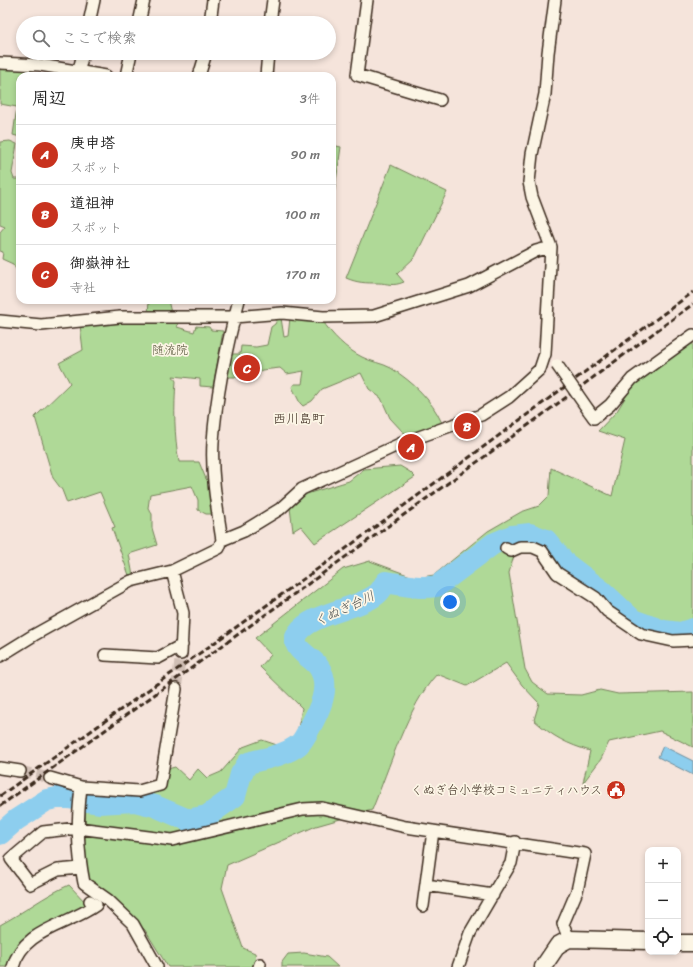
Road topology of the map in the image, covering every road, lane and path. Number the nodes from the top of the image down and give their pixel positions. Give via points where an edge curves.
1 (94, 0) edge
2 (144, 0) edge
3 (213, 0) edge
4 (273, 0) edge
5 (367, 0) edge
6 (555, 0) edge
7 (91, 16) edge
8 (141, 16) edge
9 (211, 16) edge
10 (271, 16) edge
11 (81, 60) edge
12 (129, 60) edge
13 (204, 60) edge
14 (267, 60) edge
15 (0, 63) edge
16 (79, 70) junction
17 (88, 72) edge
18 (127, 72) edge
19 (200, 72) edge
20 (266, 72) edge
21 (440, 100) dead end
22 (551, 247) junction
23 (239, 304) edge
24 (234, 317) junction
25 (0, 321) edge
26 (693, 335) edge
27 (545, 354) junction
28 (222, 540) junction
29 (506, 548) dead end
30 (172, 571) junction
31 (693, 640) edge
32 (105, 655) dead end
33 (0, 656) edge
34 (176, 689) tunnel mouth
35 (0, 768) edge
36 (20, 771) tunnel mouth
37 (50, 778) tunnel mouth
38 (80, 791) junction
39 (78, 828) junction
40 (433, 831) junction
41 (514, 842) junction
42 (81, 868) junction
43 (426, 885) junction
44 (493, 895) junction
45 (90, 901) dead end
46 (424, 906) dead end
47 (569, 939) junction
48 (645, 942) edge
49 (681, 943) edge
50 (693, 943) edge
51 (13, 967) edge
52 (157, 967) edge
53 (458, 967) edge
54 (543, 967) edge

1 - 7 street
2 - 8 street
3 - 9 street
4 - 10 street
5 - 21 street via 357,75
6 - 22 street via 545,94 532,154 529,182
11 - 16 street
12 - 18 street
13 - 19 street
14 - 20 street
15 - 16 street
16 - 17 street
22 - 24 street via 536,251 469,286 374,316 282,313
22 - 27 street
23 - 24 street
24 - 25 street via 120,317 41,325
24 - 28 street via 219,394 213,443 214,484
26 - 27 street, bridge via 632,380 610,405 594,418 557,365
27 - 28 street via 540,369 509,397 481,415 402,443 302,488 280,508 244,531
28 - 30 street via 219,548
29 - 31 street via 511,551 520,547 533,547 542,552 557,573 596,598 607,611 641,634 673,641
30 - 32 street via 184,613 182,649 158,658
30 - 33 street via 130,582
34 - 38 street via 160,785 139,791
35 - 36 street
37 - 38 street
38 - 39 street
39 - 40 street via 172,840 303,809 322,808
39 - 42 street
39 - 42 street via 43,832 11,859 30,884 58,870
40 - 41 street
40 - 43 street
41 - 44 street via 511,863
41 - 47 street via 585,854 577,891 563,924
42 - 52 street via 82,887 108,900 133,924
43 - 44 street
43 - 46 street
44 - 53 street via 470,933
45 - 51 street via 96,905 84,914 33,937 22,947
47 - 48 street
47 - 54 street via 558,945
49 - 50 street

